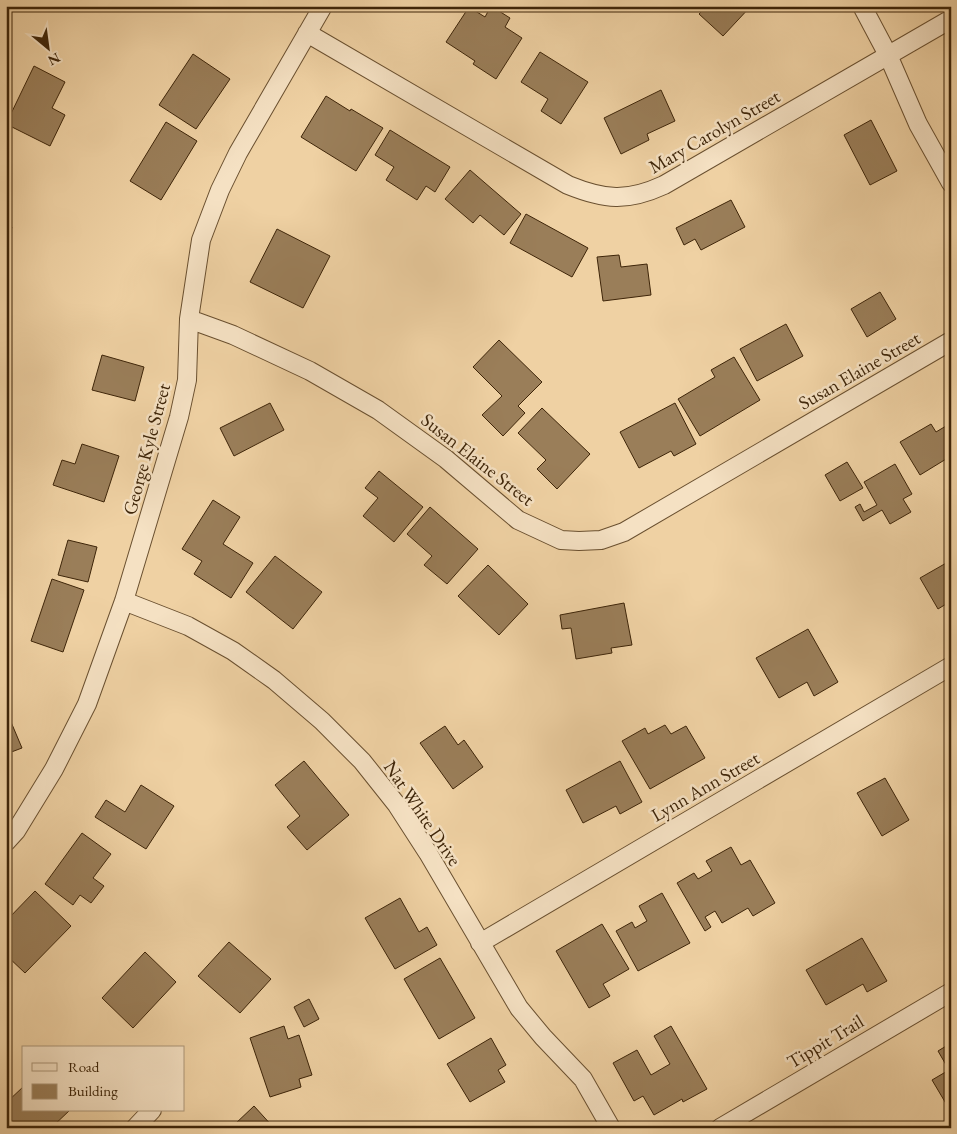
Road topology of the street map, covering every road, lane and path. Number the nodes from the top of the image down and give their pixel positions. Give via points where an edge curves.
1 (322, 6) edge
2 (862, 6) edge
3 (951, 19) edge
4 (307, 33) junction
5 (888, 55) junction
6 (951, 183) edge
7 (189, 319) junction
8 (951, 341) edge
9 (124, 601) junction
10 (951, 666) edge
11 (6, 842) edge
12 (480, 943) junction
13 (951, 992) edge
14 (150, 1112) edge
15 (135, 1128) edge
16 (611, 1128) edge
17 (720, 1128) edge

1 - 4 street, George Kyle Street
2 - 5 street
3 - 5 street, Mary Carolyn Street
4 - 5 street, Mary Carolyn Street via 568,186 616,198 646,193 664,185
4 - 7 street, George Kyle Street via 220,190 201,240
5 - 6 street via 918,124
7 - 8 street, Susan Elaine Street via 233,335 319,376 378,410 446,459 518,520 561,540 579,541 601,540 624,532
7 - 9 street, George Kyle Street via 187,380 179,417
9 - 11 street, George Kyle Street via 87,704 54,770
9 - 12 street, Nat White Drive via 188,626 233,651 274,680 322,721 362,761 397,805
10 - 12 street, Lynn Ann Street
12 - 16 street, Nat White Drive via 519,1008 583,1079
13 - 17 street, Tippit Trail
14 - 15 street

